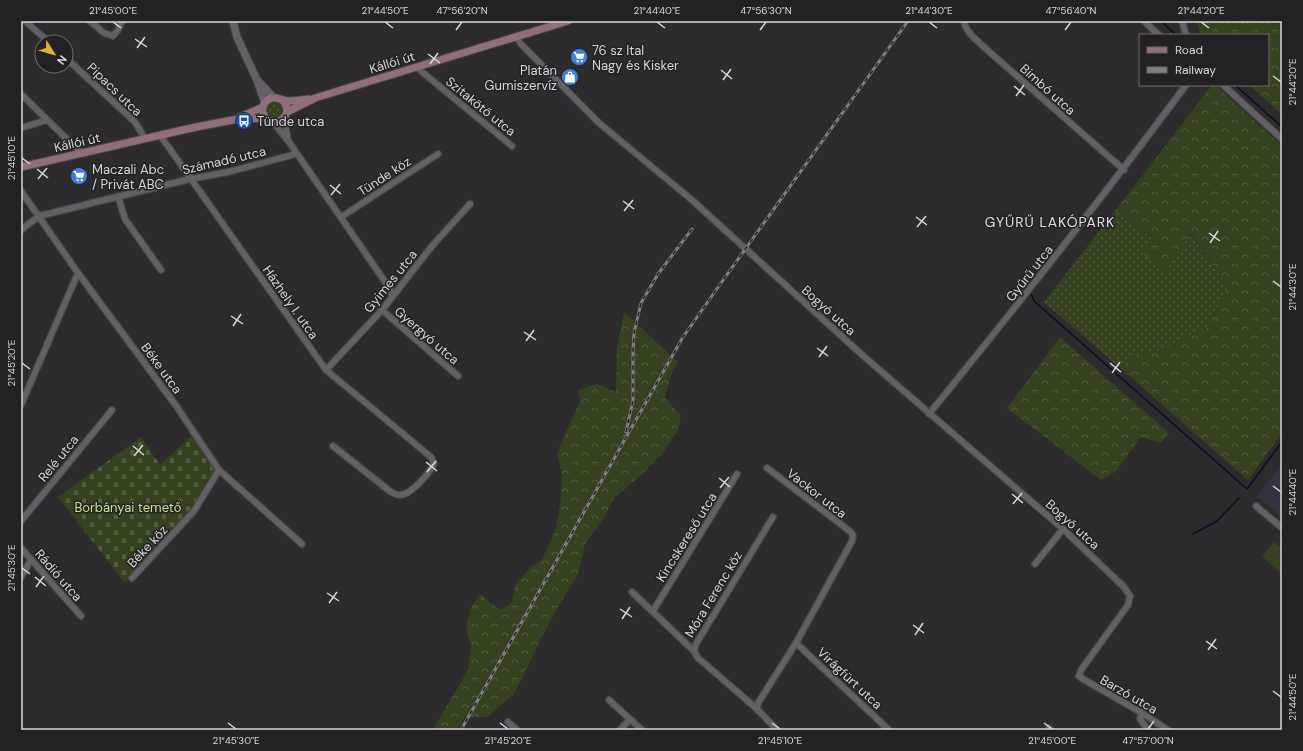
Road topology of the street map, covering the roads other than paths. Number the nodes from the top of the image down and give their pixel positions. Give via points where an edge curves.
1 (25, 21) edge
2 (90, 21) edge
3 (122, 21) edge
4 (233, 21) edge
5 (568, 21) edge
6 (964, 21) edge
7 (1144, 21) edge
8 (1182, 21) edge
9 (40, 34) edge
10 (1158, 34) edge
11 (1186, 34) edge
12 (516, 37) junction
13 (74, 65) edge
14 (416, 68) junction
15 (257, 80) junction
16 (1185, 86) edge
17 (1224, 86) edge
18 (21, 94) edge
19 (274, 98) junction
20 (315, 98) junction
21 (282, 100) junction
22 (264, 105) junction
23 (286, 115) junction
24 (265, 118) junction
25 (48, 120) junction
26 (233, 120) junction
27 (273, 122) junction
28 (21, 128) edge
29 (160, 135) junction
30 (145, 139) junction
31 (1282, 139) edge
32 (288, 142) junction
33 (512, 146) dead end
34 (81, 153) junction
35 (296, 154) junction
36 (438, 154) dead end
37 (21, 167) edge
38 (1124, 170) junction
39 (190, 179) junction
40 (21, 191) edge
41 (118, 196) junction
42 (470, 204) dead end
43 (39, 216) junction
44 (342, 217) junction
45 (21, 230) edge
46 (161, 270) dead end
47 (78, 273) junction
48 (392, 296) junction
49 (382, 310) junction
50 (326, 370) junction
51 (458, 376) dead end
52 (21, 405) edge
53 (112, 410) dead end
54 (929, 414) junction
55 (332, 446) dead end
56 (767, 468) dead end
57 (219, 470) junction
58 (737, 474) dead end
59 (1256, 506) dead end
60 (773, 517) dead end
61 (21, 521) edge
62 (1282, 528) edge
63 (1063, 529) junction
64 (302, 544) dead end
65 (21, 548) edge
66 (31, 560) junction
67 (1035, 564) dead end
68 (21, 577) edge
69 (132, 578) dead end
70 (632, 592) dead end
71 (653, 611) junction
72 (80, 616) dead end
73 (796, 643) junction
74 (694, 650) junction
75 (1079, 676) joint
76 (609, 700) dead end
77 (757, 709) junction
78 (1142, 713) junction
79 (630, 719) junction
80 (508, 722) dead end
81 (517, 730) edge
82 (620, 730) edge
83 (642, 730) edge
84 (777, 730) edge
85 (889, 730) edge
86 (1148, 730) edge
87 (1168, 730) edge

1 - 9 street
2 - 3 street via 104,33 113,36
4 - 15 street via 237,37
5 - 12 main road, Kállói út
6 - 38 street, Bimbó utca via 972,36
7 - 10 street
8 - 11 street
12 - 14 main road, Kállói út
12 - 54 street, Bogyó utca via 600,124 692,200
13 - 30 street, Pipacs utca via 135,122
14 - 20 main road, Kállói út
14 - 33 street, Szitakötő utca
15 - 19 street
15 - 22 street
16 - 38 street, Gyűrű utca
17 - 31 street
18 - 25 street
19 - 21 main road, Kállói út
19 - 22 main road, Kállói út via 269,99
20 - 21 main road, Kállói út
20 - 23 main road, Kállói út
21 - 23 main road
22 - 24 main road via 262,111
22 - 26 main road, Kállói út
23 - 27 main road, Kállói út
23 - 32 street
24 - 26 main road, Kállói út
24 - 27 main road
25 - 28 street
25 - 34 street
26 - 29 main road, Kállói út
27 - 32 street
29 - 30 main road, Kállói út
29 - 39 street, Házhely I. utca
30 - 34 main road, Kállói út
32 - 35 street
34 - 37 main road, Kállói út
35 - 39 street, Számadó utca
35 - 44 street
36 - 44 street, Tünde köz
38 - 54 street, Gyűrű utca
39 - 41 street, Számadó utca
39 - 50 street, Házhely I. utca
40 - 43 street, Béke utca
41 - 43 street, Számadó utca
41 - 46 street via 125,219
42 - 48 street, Gyimes utca
43 - 45 street, Számadó utca
43 - 47 street, Béke utca
44 - 48 street via 390,289
47 - 52 street
47 - 57 street, Béke utca via 177,407
48 - 49 street, Gyimes utca
49 - 50 street, Gyimes utca
49 - 51 street, Gyergyó utca
50 - 55 street, Házhely I. utca via 431,457 434,463 431,470 410,492 400,496 391,492
53 - 61 street, Relé utca
54 - 63 street, Bogyó utca
56 - 73 street, Vackor utca via 853,536
57 - 64 street, Béke utca
57 - 69 street, Béke köz via 194,511
58 - 71 street, Kincskereső utca
59 - 62 street
60 - 74 street, Móra Ferenc köz
63 - 67 street
63 - 75 street, Bogyó utca via 1124,587 1130,596 1128,606
65 - 66 street, Rádió utca
66 - 68 street
66 - 72 street, Rádió utca
70 - 71 street
71 - 74 street
73 - 77 street
73 - 85 street, Virágfürt utca
74 - 77 street, Móra Ferenc köz via 698,657
75 - 78 street, Barzó utca
76 - 79 street
77 - 84 street, Móra Ferenc köz
78 - 86 street via 1140,719
78 - 87 street, Barzó utca
79 - 82 street
79 - 83 street
80 - 81 street

